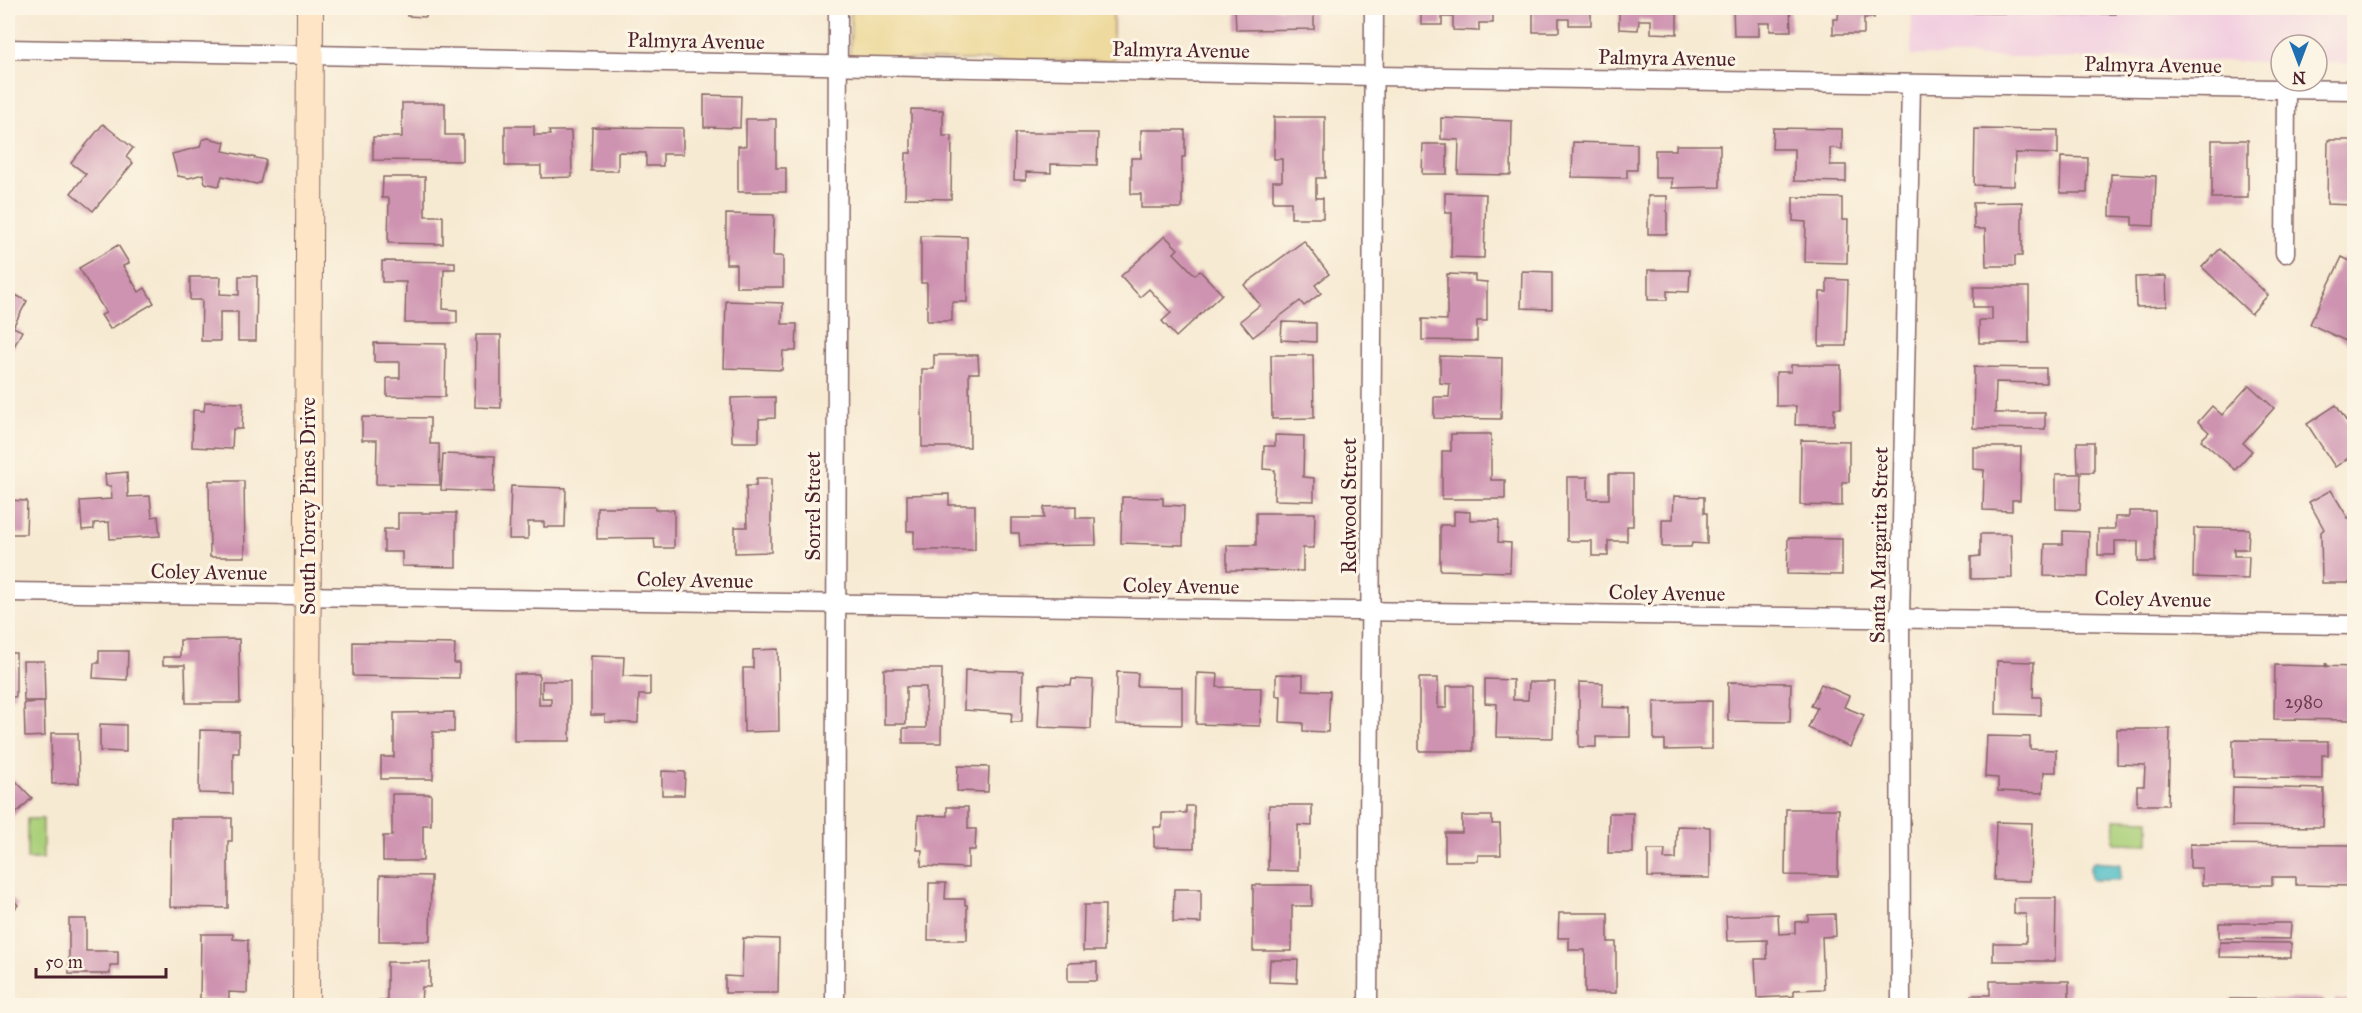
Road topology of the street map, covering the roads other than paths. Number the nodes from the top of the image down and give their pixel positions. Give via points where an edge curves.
1 (309, 8) edge
2 (838, 8) edge
3 (1374, 8) edge
4 (8, 49) edge
5 (309, 55) junction
6 (837, 66) junction
7 (1374, 76) junction
8 (1911, 85) junction
9 (2269, 89) edge
10 (2329, 90) edge
11 (2355, 90) edge
12 (2286, 93) edge
13 (2285, 253) dead end
14 (8, 592) edge
15 (309, 596) junction
16 (835, 604) junction
17 (1371, 611) junction
18 (1900, 619) junction
19 (2355, 625) edge
20 (306, 1005) edge
21 (835, 1005) edge
22 (1368, 1005) edge
23 (1901, 1005) edge

1 - 5 street, South Torrey Pines Drive
2 - 6 street, Sorrel Street
3 - 7 street, Redwood Street
4 - 5 street, Palmyra Avenue
5 - 6 street, Palmyra Avenue
5 - 15 street, South Torrey Pines Drive
6 - 7 street, Palmyra Avenue
6 - 16 street, Sorrel Street
7 - 8 street, Palmyra Avenue
7 - 17 street, Redwood Street
8 - 9 street, Palmyra Avenue
8 - 18 street, Santa Margarita Street
10 - 11 street, Palmyra Avenue
12 - 13 street
14 - 15 street, Coley Avenue
15 - 16 street, Coley Avenue
15 - 20 street, South Torrey Pines Drive
16 - 17 street, Coley Avenue
16 - 21 street, Sorrel Street
17 - 18 street, Coley Avenue
17 - 22 street, Redwood Street
18 - 19 street, Coley Avenue
18 - 23 street, Santa Margarita Street

